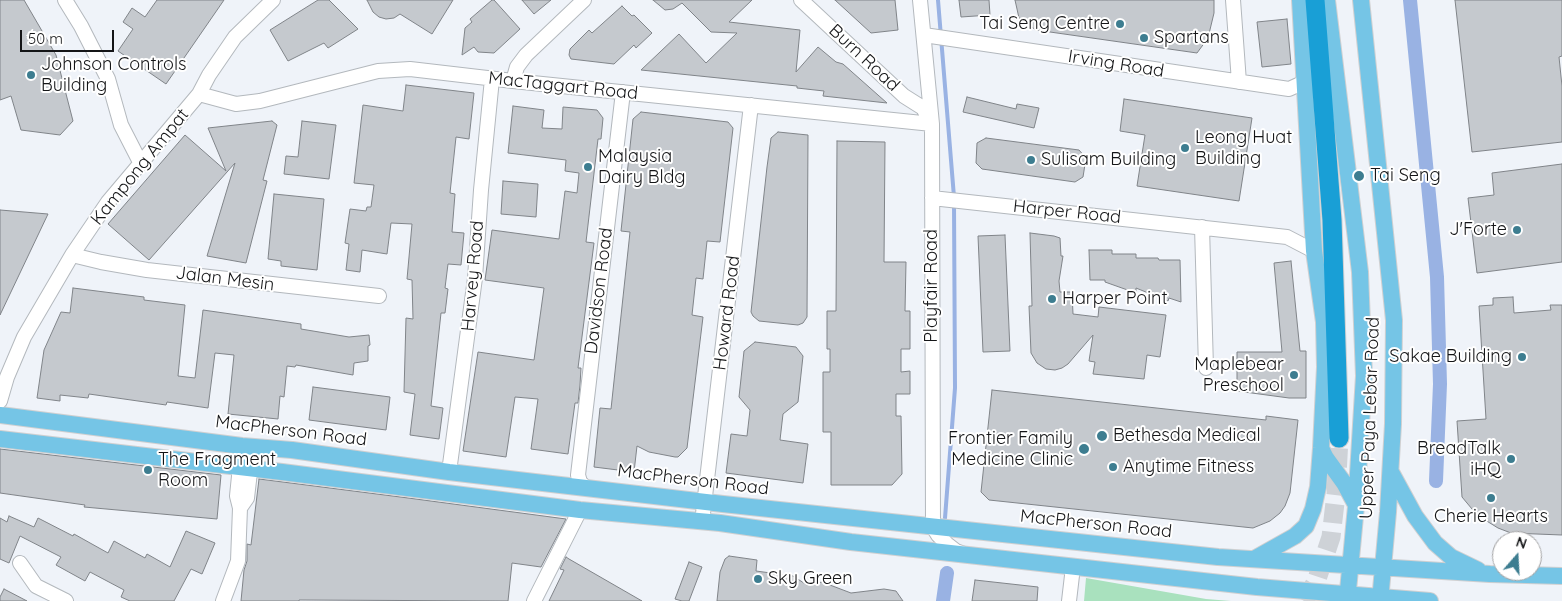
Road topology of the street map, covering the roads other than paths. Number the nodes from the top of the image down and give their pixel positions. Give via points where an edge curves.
1 (65, 0) edge
2 (273, 0) edge
3 (584, 0) edge
4 (801, 0) edge
5 (920, 0) edge
6 (1233, 0) edge
7 (1300, 0) edge
8 (1315, 0) edge
9 (1327, 0) edge
10 (1361, 0) edge
11 (929, 36) junction
12 (492, 78) junction
13 (1305, 79) junction
14 (513, 81) junction
15 (1239, 82) junction
16 (623, 92) junction
17 (200, 94) junction
18 (904, 96) junction
19 (751, 105) junction
20 (912, 122) junction
21 (932, 124) junction
22 (140, 162) junction
23 (932, 198) junction
24 (1202, 227) junction
25 (1314, 251) junction
26 (72, 255) junction
27 (379, 296) dead end
28 (1206, 368) dead end
29 (0, 402) edge
30 (0, 415) edge
31 (1339, 438) tunnel mouth
32 (0, 439) edge
33 (247, 446) junction
34 (1321, 448) junction
35 (245, 467) junction
36 (1390, 470) junction
37 (449, 472) junction
38 (586, 488) junction
39 (705, 502) junction
40 (1356, 506) junction
41 (584, 511) junction
42 (702, 522) junction
43 (933, 527) junction
44 (967, 555) junction
45 (1252, 560) junction
46 (20, 563) dead end
47 (1351, 565) junction
48 (1073, 567) junction
49 (1384, 568) junction
50 (1490, 574) junction
51 (1562, 576) edge
52 (1257, 587) junction
53 (1347, 598) edge
54 (1380, 599) edge
55 (66, 601) edge
56 (223, 601) edge
57 (534, 601) edge
58 (541, 601) edge
59 (1069, 601) edge
60 (1277, 601) edge
61 (1430, 601) edge

1 - 22 street via 108,79 121,125
2 - 17 street, Kampong Ampat via 235,37
3 - 14 street via 526,55 517,67
4 - 18 street, Burn Road
5 - 11 street, Playfair Road
6 - 15 street
7 - 13 main road
8 - 31 highway via 1332,220
9 - 40 main road, Upper Paya Lebar Road via 1360,272 1364,376
10 - 36 main road, Upper Paya Lebar Road via 1394,320
11 - 15 street, Irving Road
11 - 21 street, Playfair Road
12 - 14 street, MacTaggart Road
12 - 17 street, MacTaggart Road via 410,69 378,71 236,104
12 - 37 street, Harvey Road via 475,278
13 - 15 street, Irving Road via 1289,89
13 - 25 main road
14 - 16 street, MacTaggart Road
16 - 19 street, MacTaggart Road
16 - 38 street, Davidson Road via 578,475
17 - 22 street, Kampong Ampat
18 - 20 street, Burn Road via 912,112
18 - 21 street, Burn Road via 923,108
19 - 20 street, MacTaggart Road
19 - 39 street, Howard Road
20 - 21 street, MacTaggart Road
21 - 23 street, Playfair Road
22 - 26 street, Kampong Ampat
23 - 24 street, Harper Road
23 - 43 street, Playfair Road
24 - 25 street, Harper Road via 1287,237
24 - 28 street
25 - 34 main road via 1324,322
26 - 27 street, Jalan Mesin via 147,270
26 - 29 street, Kampong Ampat via 24,337
30 - 33 main road, MacPherson Road
32 - 35 main road
33 - 35 street
33 - 37 main road, MacPherson Road
34 - 40 main road
34 - 45 main road via 1318,487 1306,526
35 - 41 main road
35 - 56 street via 247,498 240,508 238,561
36 - 49 main road, Upper Paya Lebar Road
36 - 50 main road via 1414,516 1435,543 1451,557
37 - 38 main road, MacPherson Road
38 - 39 main road, MacPherson Road
39 - 42 street, Howard Road
39 - 43 main road, MacPherson Road
40 - 47 main road, Upper Paya Lebar Road
41 - 42 main road
41 - 57 street
41 - 58 street
42 - 44 main road
43 - 44 street via 956,551
43 - 45 main road, MacPherson Road
44 - 48 main road
45 - 47 main road, MacPherson Road
46 - 55 street via 36,586
47 - 49 main road, MacPherson Road
47 - 53 main road, Upper Paya Lebar Road
48 - 52 main road
48 - 59 street
49 - 50 main road, MacPherson Road
49 - 54 main road, Upper Paya Lebar Road
50 - 51 main road, MacPherson Road
52 - 53 main road
52 - 60 main road
53 - 54 main road
54 - 61 main road

